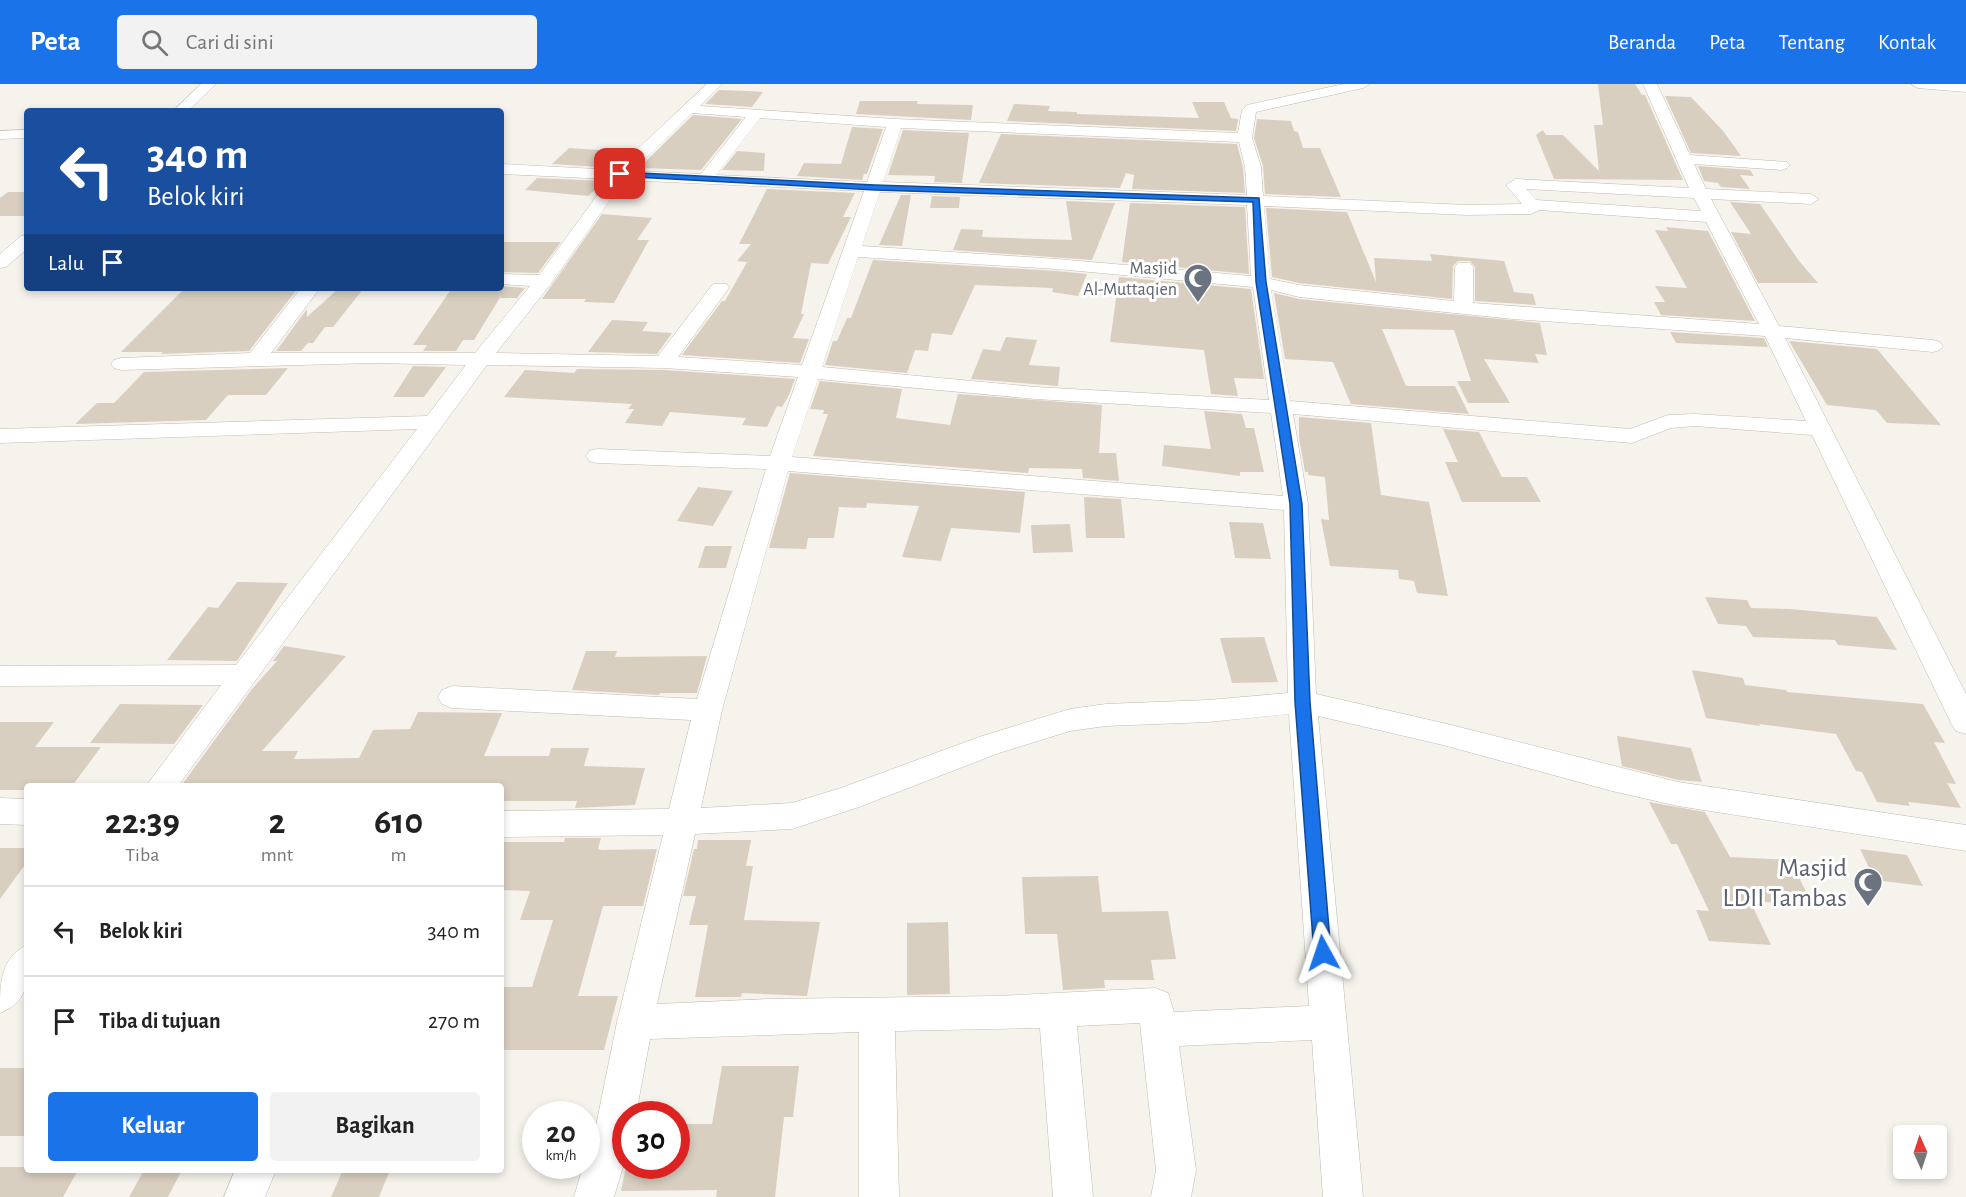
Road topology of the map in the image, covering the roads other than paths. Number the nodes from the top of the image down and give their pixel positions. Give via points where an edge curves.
1 (209, 84) edge
2 (715, 84) edge
3 (1363, 84) edge
4 (1650, 84) edge
5 (1918, 84) edge
6 (1962, 88) edge
7 (183, 108) edge
8 (689, 109) junction
9 (757, 112) junction
10 (895, 123) junction
11 (0, 135) edge
12 (24, 135) edge
13 (1245, 138) junction
14 (1685, 159) junction
15 (1782, 165) dead end
16 (504, 169) edge
17 (620, 174) junction
18 (705, 179) junction
19 (875, 187) junction
20 (1699, 192) junction
21 (1811, 199) dead end
22 (1257, 200) junction
23 (1531, 205) junction
24 (1712, 217) junction
25 (24, 243) edge
26 (853, 250) junction
27 (24, 262) edge
28 (0, 263) edge
29 (1464, 267) dead end
30 (504, 279) edge
31 (544, 281) junction
32 (1261, 282) junction
33 (720, 288) dead end
34 (309, 291) edge
35 (1463, 308) junction
36 (1772, 331) junction
37 (1933, 346) dead end
38 (256, 359) junction
39 (480, 360) junction
40 (664, 362) junction
41 (121, 364) dead end
42 (811, 372) junction
43 (1282, 407) junction
44 (434, 422) junction
45 (1821, 429) junction
46 (0, 436) edge
47 (597, 456) dead end
48 (779, 463) junction
49 (1296, 504) junction
50 (0, 675) edge
51 (245, 675) junction
52 (452, 697) dead end
53 (1302, 702) junction
54 (708, 710) junction
55 (1966, 723) edge
56 (163, 783) edge
57 (0, 811) edge
58 (24, 812) edge
59 (682, 822) junction
60 (504, 824) edge
61 (1966, 838) edge
62 (24, 965) edge
63 (0, 996) edge
64 (1057, 1010) junction
65 (877, 1015) junction
66 (635, 1022) junction
67 (1328, 1022) junction
68 (1160, 1030) junction
69 (255, 1173) edge
70 (244, 1197) edge
71 (594, 1197) edge
72 (879, 1197) edge
73 (1073, 1197) edge
74 (1171, 1197) edge
75 (1343, 1197) edge

1 - 7 street
2 - 8 street
3 - 13 street via 1252,108
4 - 14 street
5 - 6 street
8 - 9 street
8 - 17 street
9 - 10 street
9 - 18 street
10 - 13 street
10 - 19 street
11 - 12 street
13 - 22 street
14 - 15 street
14 - 20 street
16 - 17 street
17 - 18 street
17 - 31 street
18 - 19 street
19 - 22 street
19 - 26 street
20 - 21 street
20 - 23 street via 1514,185
20 - 24 street
22 - 23 street via 1509,211 1527,211
22 - 32 street
23 - 24 street
24 - 36 street
25 - 28 street
26 - 32 street
26 - 42 street
27 - 28 street
29 - 35 street
30 - 31 street
31 - 39 street
32 - 35 street via 1299,291
32 - 43 street
33 - 40 street
34 - 38 street
35 - 36 street
36 - 37 street
36 - 45 street
38 - 39 street
38 - 41 street
39 - 40 street
39 - 44 street
40 - 42 street
42 - 43 street via 1036,393
42 - 48 street
43 - 45 street via 1632,436 1668,422 1695,420
43 - 49 street
44 - 46 street
44 - 51 street
45 - 55 street
47 - 48 street
48 - 49 street
48 - 54 street
49 - 53 street
50 - 51 street
51 - 56 street
52 - 54 street
53 - 59 street via 1070,720 792,816
53 - 61 street via 1667,791
53 - 67 street
54 - 59 street
57 - 58 street
59 - 60 street
59 - 66 street
62 - 63 street
64 - 65 street
64 - 68 street via 1155,1005
64 - 73 street
65 - 66 street
65 - 72 street
66 - 71 street via 615,1126
67 - 68 street
67 - 75 street
68 - 74 street via 1176,1170
69 - 70 street

